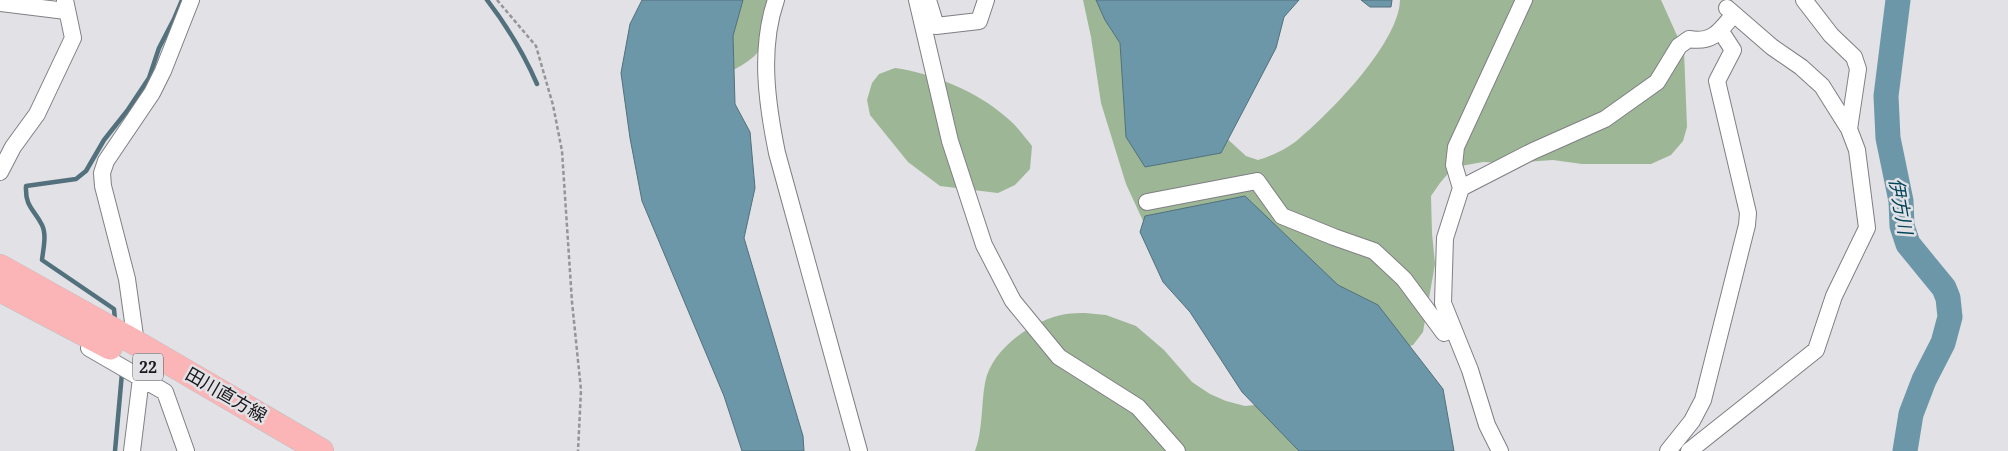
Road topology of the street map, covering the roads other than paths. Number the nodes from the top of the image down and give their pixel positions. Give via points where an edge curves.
1 (192, 0) edge
2 (776, 0) edge
3 (917, 0) edge
4 (928, 0) edge
5 (986, 0) edge
6 (1524, 0) edge
7 (1804, 0) edge
8 (0, 3) edge
9 (66, 5) edge
10 (1726, 5) edge
11 (1720, 30) junction
12 (1849, 128) junction
13 (0, 172) edge
14 (1461, 188) junction
15 (1147, 202) dead end
16 (0, 267) edge
17 (1, 298) edge
18 (1453, 328) junction
19 (136, 343) junction
20 (141, 378) junction
21 (132, 451) edge
22 (186, 451) edge
23 (293, 451) edge
24 (321, 451) edge
25 (859, 451) edge
26 (1177, 451) edge
27 (1500, 451) edge
28 (1668, 451) edge
29 (1689, 451) edge

1 - 19 street via 152,93 106,161 102,173 127,279
2 - 25 street via 766,53 770,121
3 - 26 street via 950,141 984,244 1013,301 1059,357 1138,407
4 - 5 street via 936,26 979,21
6 - 14 street via 1456,147 1454,165
7 - 12 street via 1831,35 1854,57 1858,69
8 - 9 street
9 - 13 street via 73,38 37,114
10 - 11 street
10 - 12 street via 1822,86
11 - 14 street via 1709,39 1689,39 1679,46 1657,82 1605,119
11 - 28 street via 1733,50 1717,81 1748,213 1747,224 1703,400 1692,421
12 - 29 street via 1857,150 1867,228 1834,296 1816,350
14 - 18 street via 1445,238 1443,303
15 - 18 street via 1257,181 1282,216 1374,251 1404,279 1444,332
16 - 19 main road, 田川直方線 / 22
17 - 20 street
17 - 23 main road, 田川直方線 / 22 via 136,360
18 - 27 street via 1487,425
19 - 24 main road, 田川直方線 / 22
20 - 21 street
20 - 22 street via 165,392

